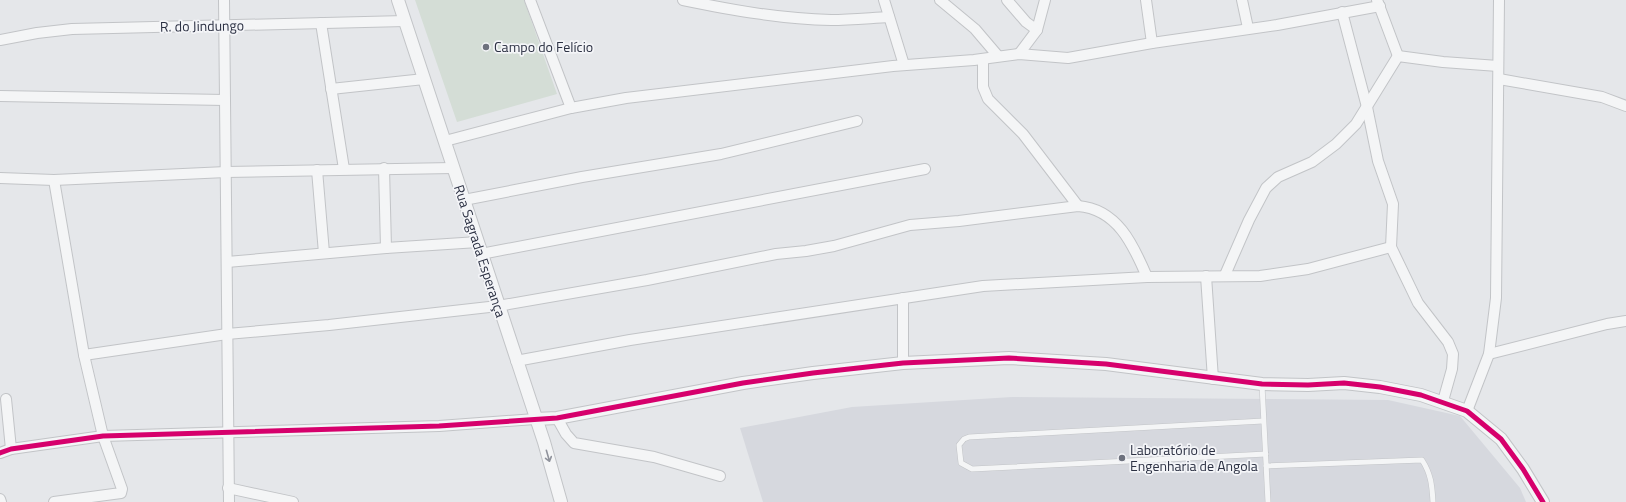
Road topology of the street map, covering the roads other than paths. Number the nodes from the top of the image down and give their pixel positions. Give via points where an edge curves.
1 (224, 0) edge
2 (398, 0) edge
3 (530, 0) edge
4 (683, 0) edge
5 (884, 0) edge
6 (940, 0) edge
7 (1007, 0) edge
8 (1045, 0) edge
9 (1146, 0) edge
10 (1242, 0) edge
11 (1499, 0) edge
12 (1378, 3) edge
13 (1342, 12) junction
14 (889, 17) junction
15 (405, 21) junction
16 (321, 23) junction
17 (224, 25) junction
18 (1248, 28) junction
19 (1037, 30) junction
20 (0, 40) edge
21 (1152, 43) junction
22 (1019, 54) junction
23 (998, 56) junction
24 (1398, 56) junction
25 (983, 59) junction
26 (904, 65) junction
27 (1498, 66) junction
28 (1498, 78) junction
29 (424, 79) junction
30 (332, 89) junction
31 (0, 96) edge
32 (225, 100) junction
33 (1626, 106) edge
34 (1367, 107) junction
35 (571, 108) junction
36 (856, 121) dead end
37 (445, 141) junction
38 (384, 168) junction
39 (453, 168) junction
40 (344, 169) junction
41 (926, 169) dead end
42 (317, 170) junction
43 (226, 172) junction
44 (0, 178) edge
45 (54, 180) junction
46 (464, 200) junction
47 (1078, 206) junction
48 (386, 248) junction
49 (480, 248) junction
50 (1391, 248) junction
51 (324, 253) junction
52 (226, 262) junction
53 (1226, 275) junction
54 (1206, 276) junction
55 (1147, 277) junction
56 (903, 298) junction
57 (498, 306) junction
58 (1626, 321) edge
59 (227, 334) junction
60 (1490, 354) junction
61 (84, 355) junction
62 (516, 361) junction
63 (903, 363) junction
64 (1213, 379) junction
65 (1262, 384) junction
66 (3, 398) edge
67 (1443, 401) junction
68 (1467, 411) junction
69 (557, 418) junction
70 (535, 419) junction
71 (1263, 421) junction
72 (228, 432) junction
73 (103, 436) junction
74 (11, 450) junction
75 (0, 453) edge
76 (1266, 454) junction
77 (1266, 466) junction
78 (720, 476) dead end
79 (228, 488) junction
80 (0, 499) edge
81 (1, 502) edge
82 (54, 502) edge
83 (229, 502) edge
84 (293, 502) edge
85 (561, 502) edge
86 (1268, 502) edge
87 (1433, 502) edge
88 (1543, 502) edge

1 - 17 street
2 - 15 street, Rua Sagrada Esperança
3 - 35 street
4 - 14 street via 778,17 832,20
5 - 14 street
6 - 23 street via 975,29
7 - 19 street via 1026,22
8 - 19 street
9 - 21 street
10 - 18 street
11 - 27 street
12 - 13 street
12 - 24 street
13 - 18 street via 1278,25
13 - 34 street
14 - 26 street
15 - 16 street, R. do Jindungo
15 - 29 street, Rua Sagrada Esperança
16 - 17 street, R. do Jindungo
16 - 30 street
17 - 20 street, R. do Jindungo via 72,29
17 - 32 street
18 - 21 street
19 - 22 street
21 - 22 street via 1068,58
22 - 23 street
23 - 25 street
24 - 27 street
24 - 34 street
25 - 26 street
25 - 47 street via 983,87 988,99 1023,134
26 - 35 street via 642,96
27 - 28 street
28 - 33 street via 1602,97
28 - 60 street via 1496,298
29 - 30 street
29 - 37 street, Rua Sagrada Esperança
30 - 40 street
31 - 32 street
32 - 43 street
34 - 50 street via 1378,161 1393,204
34 - 53 street via 1356,124 1336,144 1312,162 1278,177 1266,188 1248,220
35 - 37 street
36 - 46 street via 721,154
37 - 39 street, Rua Sagrada Esperança
38 - 39 street
38 - 40 street
38 - 48 street
39 - 46 street, Rua Sagrada Esperança
40 - 42 street
41 - 49 street
42 - 43 street
42 - 51 street
43 - 45 street
43 - 52 street
44 - 45 street
45 - 61 street
46 - 49 street, Rua Sagrada Esperança
47 - 55 street via 1090,207 1113,221 1125,233
47 - 57 street via 910,225 813,250 776,254
48 - 49 street
48 - 51 street
49 - 57 street, Rua Sagrada Esperança
50 - 53 street via 1285,273 1260,276
50 - 67 street via 1418,303 1448,342 1453,354 1452,369
51 - 52 street
52 - 59 street
53 - 54 street
54 - 55 street
54 - 64 street
55 - 56 street via 983,286
56 - 62 street via 630,340
56 - 63 street
57 - 59 street
57 - 62 street, Rua Sagrada Esperança
58 - 60 street
59 - 61 street
59 - 72 street
60 - 68 street
61 - 73 street
62 - 70 street, Rua Sagrada Esperança
63 - 64 street via 1009,358 1057,360
63 - 69 street via 744,383
64 - 65 street
65 - 67 street via 1344,383 1380,387
65 - 71 lane
66 - 74 street
67 - 68 street
68 - 88 street via 1501,439
69 - 70 street
69 - 78 street via 574,443 654,457
70 - 72 street via 439,426
70 -> 85 street, Rua Sagrada Esperança
71 - 76 lane
71 - 76 lane via 969,437 959,445 961,463 972,469
72 - 73 street
72 - 79 street
73 - 74 street
73 - 82 street via 122,484 121,493
74 - 75 street
76 - 77 lane
77 - 86 lane
77 - 87 lane via 1422,460 1431,476
79 - 83 street
79 - 84 street
80 - 81 street

